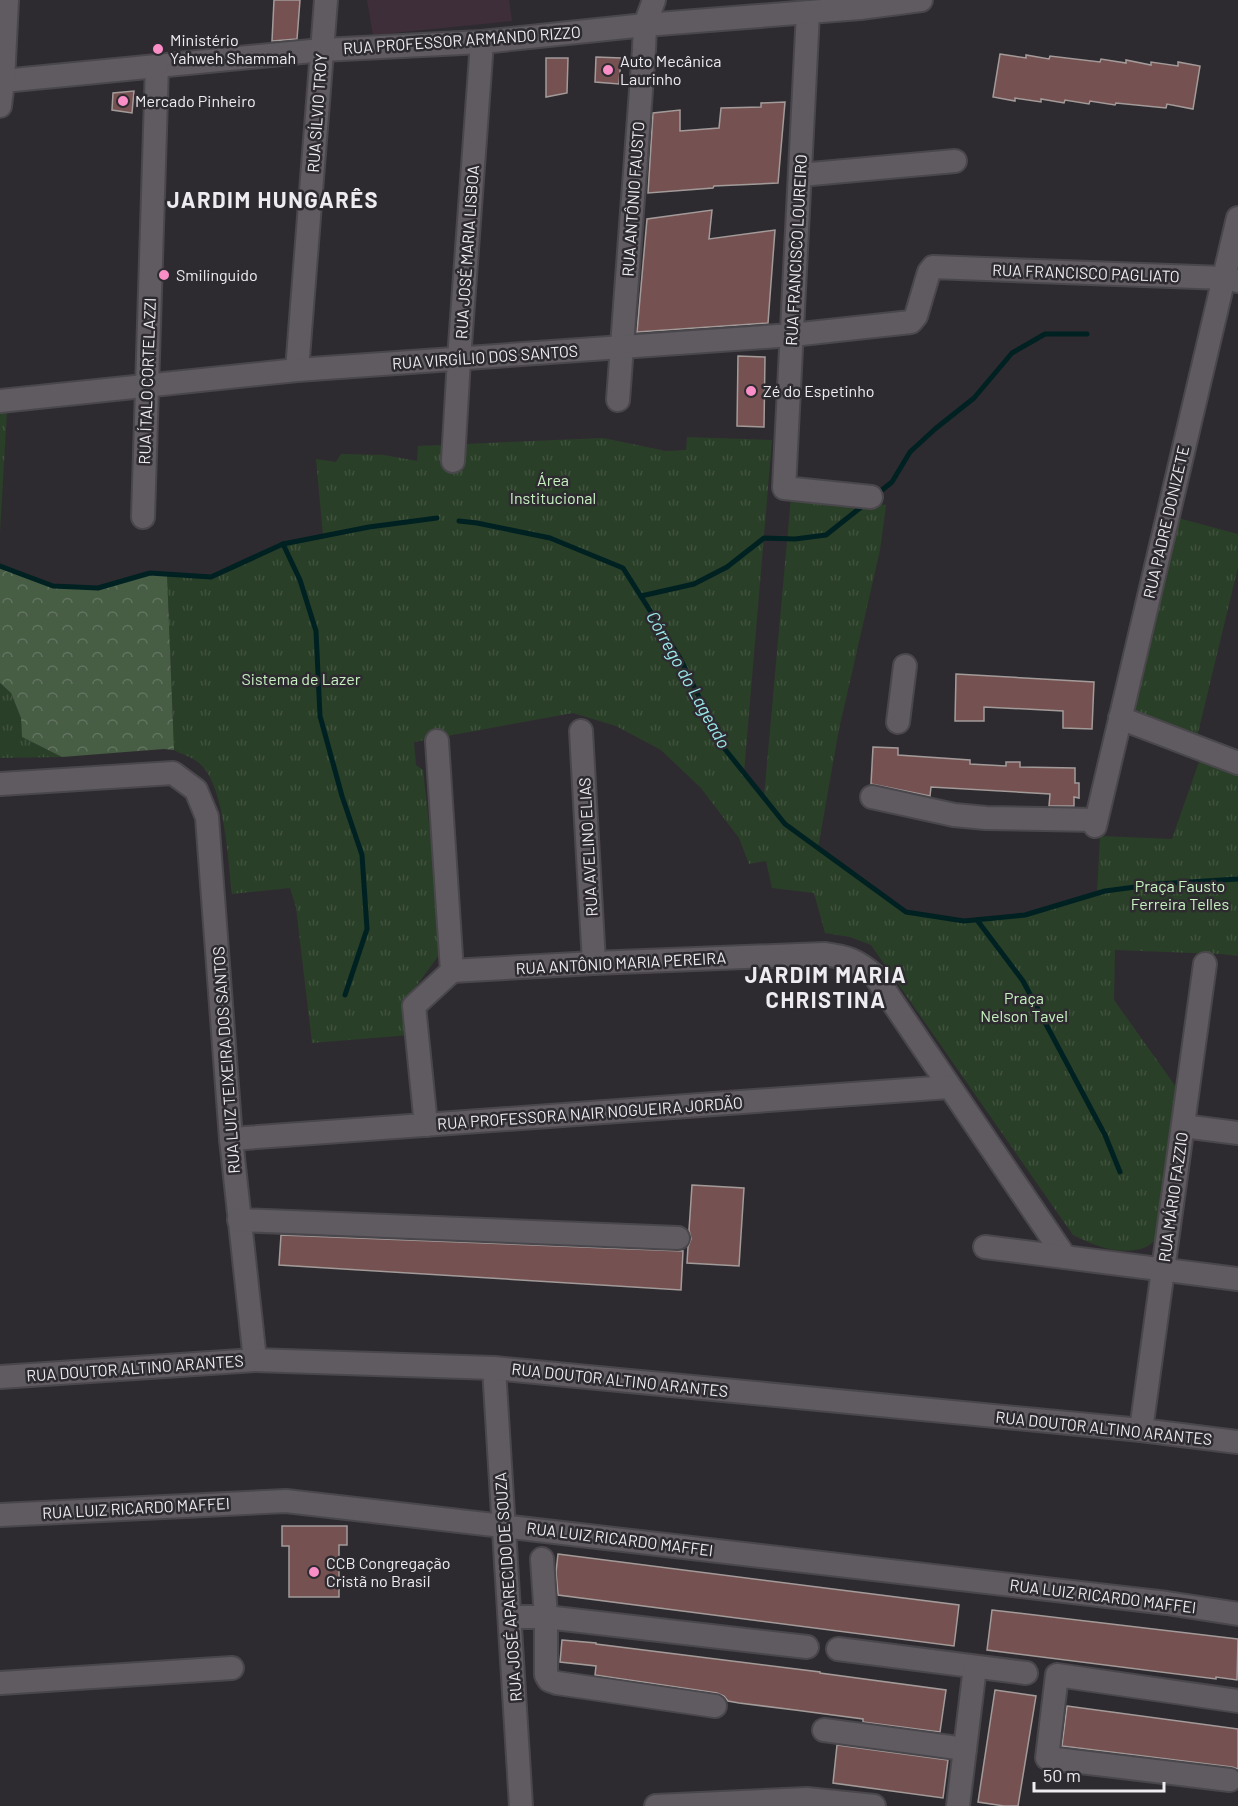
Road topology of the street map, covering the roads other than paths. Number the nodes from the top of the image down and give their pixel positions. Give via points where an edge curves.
1 (7, 0) edge
2 (326, 0) edge
3 (654, 0) edge
4 (921, 0) edge
5 (808, 12) junction
6 (645, 25) junction
7 (482, 42) junction
8 (322, 50) junction
9 (157, 66) junction
10 (3, 81) junction
11 (0, 106) edge
12 (955, 161) dead end
13 (800, 175) junction
14 (1238, 218) edge
15 (933, 267) joint
16 (1231, 279) edge
17 (792, 335) junction
18 (621, 348) junction
19 (459, 359) junction
20 (297, 370) junction
21 (147, 385) junction
22 (0, 400) edge
23 (618, 400) dead end
24 (453, 461) dead end
25 (871, 497) dead end
26 (143, 517) dead end
27 (905, 666) dead end
28 (1120, 718) junction
29 (898, 722) dead end
30 (581, 731) dead end
31 (437, 741) dead end
32 (1238, 763) edge
33 (0, 784) edge
34 (872, 797) dead end
35 (594, 963) junction
36 (1205, 964) dead end
37 (452, 971) junction
38 (949, 1087) junction
39 (426, 1125) junction
40 (1183, 1126) junction
41 (1238, 1133) edge
42 (231, 1139) junction
43 (239, 1220) junction
44 (678, 1238) dead end
45 (985, 1246) dead end
46 (1065, 1257) junction
47 (1163, 1269) junction
48 (1238, 1279) edge
49 (255, 1360) junction
50 (494, 1368) junction
51 (0, 1377) edge
52 (1141, 1430) junction
53 (1238, 1442) edge
54 (0, 1515) edge
55 (504, 1525) junction
56 (542, 1559) dead end
57 (1238, 1614) edge
58 (510, 1617) junction
59 (546, 1617) junction
60 (807, 1647) dead end
61 (838, 1649) dead end
62 (975, 1667) junction
63 (232, 1668) dead end
64 (1026, 1673) dead end
65 (0, 1683) edge
66 (1238, 1701) edge
67 (715, 1706) dead end
68 (824, 1730) dead end
69 (965, 1749) junction
70 (1230, 1780) dead end
71 (521, 1806) edge
72 (656, 1806) edge
73 (874, 1806) edge
74 (958, 1806) edge

1 - 10 street
2 - 8 street, RUA SÍLVIO TROY
3 - 6 street, RUA ANTÔNIO FAUSTO
4 - 5 street, RUA PROFESSOR ARMANDO RIZZO
5 - 6 street, RUA PROFESSOR ARMANDO RIZZO
5 - 13 street, RUA FRANCISCO LOUREIRO
6 - 7 street, RUA PROFESSOR ARMANDO RIZZO
6 - 18 street, RUA ANTÔNIO FAUSTO
7 - 8 street, RUA PROFESSOR ARMANDO RIZZO
7 - 19 street, RUA JOSÉ MARIA LISBOA
8 - 9 street, RUA PROFESSOR ARMANDO RIZZO
8 - 20 street, RUA SÍLVIO TROY
9 - 10 street, RUA PROFESSOR ARMANDO RIZZO
9 - 21 street, RUA ÍTALO CORTELAZZI
10 - 11 street
12 - 13 street
13 - 17 street, RUA FRANCISCO LOUREIRO
14 - 16 street, RUA PADRE DONIZETE
15 - 16 street, RUA FRANCISCO PAGLIATO
15 - 17 street, RUA VIRGÍLIO DOS SANTOS via 911,322
16 - 28 street, RUA PADRE DONIZETE
17 - 18 street, RUA VIRGÍLIO DOS SANTOS
17 - 25 street, RUA FRANCISCO LOUREIRO via 784,488
18 - 19 street, RUA VIRGÍLIO DOS SANTOS
18 - 23 street, RUA ANTÔNIO FAUSTO
19 - 20 street, RUA VIRGÍLIO DOS SANTOS
19 - 24 street, RUA JOSÉ MARIA LISBOA
20 - 21 street, RUA VIRGÍLIO DOS SANTOS
21 - 22 street, RUA VIRGÍLIO DOS SANTOS
21 - 26 street, RUA ÍTALO CORTELAZZI
27 - 29 street
28 - 32 street
28 - 34 street, RUA PADRE DONIZETE via 1095,823 954,815
30 - 35 street, RUA AVELINO ELIAS
31 - 37 street
33 - 42 street, RUA LUIZ TEIXEIRA DOS SANTOS via 173,773 196,790 207,817
35 - 37 street, RUA ANTÔNIO MARIA PEREIRA
35 - 38 street, RUA ANTÔNIO MARIA PEREIRA via 824,954 845,957 875,976
36 - 40 street, RUA MÁRIO FAZZIO
37 - 39 street via 414,1006
38 - 39 street, RUA PROFESSORA NAIR NOGUEIRA JORDÃO
38 - 46 street, RUA ANTÔNIO MARIA PEREIRA
39 - 42 street, RUA PROFESSORA NAIR NOGUEIRA JORDÃO
40 - 41 street
40 - 47 street, RUA MÁRIO FAZZIO
42 - 43 street, RUA LUIZ TEIXEIRA DOS SANTOS
43 - 44 street
43 - 49 street, RUA LUIZ TEIXEIRA DOS SANTOS
45 - 46 street
46 - 47 street
47 - 48 street
47 - 52 street, RUA MÁRIO FAZZIO
49 - 50 street, RUA DOUTOR ALTINO ARANTES
49 - 51 street, RUA DOUTOR ALTINO ARANTES
50 - 52 street, RUA DOUTOR ALTINO ARANTES
50 - 55 street, RUA JOSÉ APARECIDO DE SOUZA
52 - 53 street, RUA DOUTOR ALTINO ARANTES
54 - 55 street, RUA LUIZ RICARDO MAFFEI via 286,1501
55 - 57 street, RUA LUIZ RICARDO MAFFEI
55 - 58 street, RUA JOSÉ APARECIDO DE SOUZA
56 - 59 street
58 - 59 street
58 - 71 street, RUA JOSÉ APARECIDO DE SOUZA
59 - 60 street
59 - 67 street via 549,1680
61 - 62 street
62 - 64 street
62 - 69 street
63 - 65 street
66 - 70 street via 1058,1675 1047,1758
68 - 69 street
69 - 74 street
72 - 73 street via 807,1799

